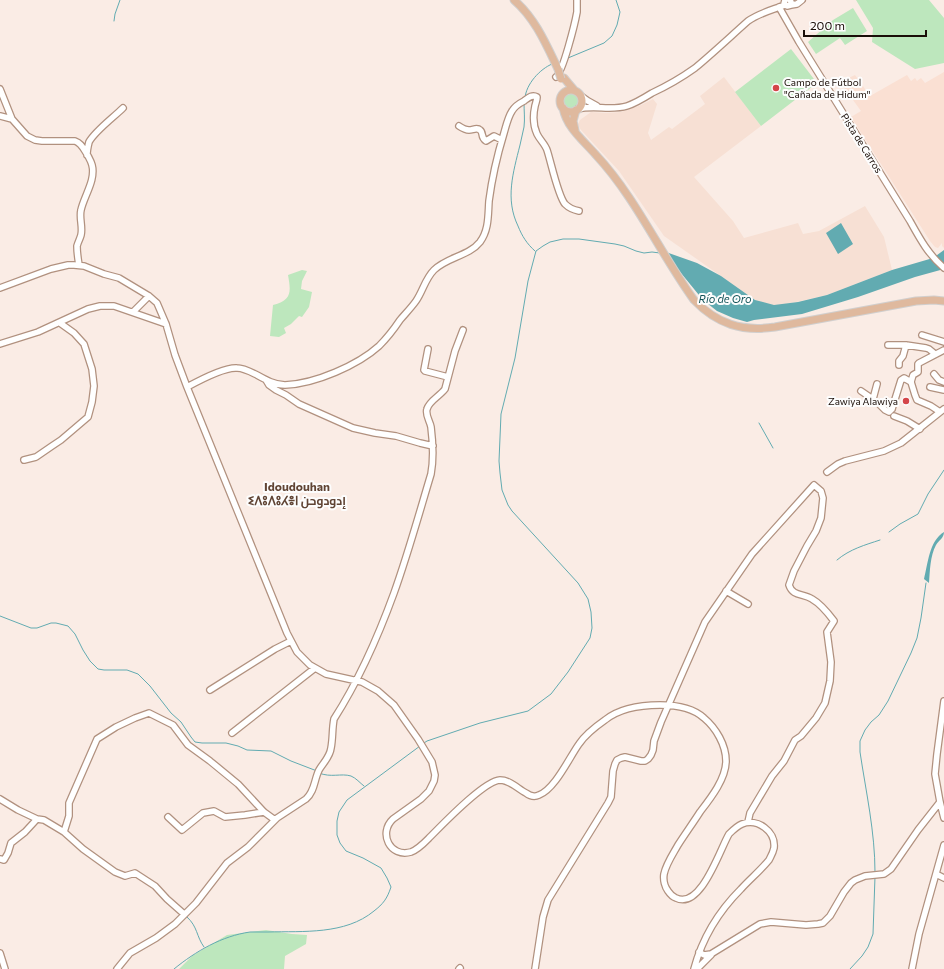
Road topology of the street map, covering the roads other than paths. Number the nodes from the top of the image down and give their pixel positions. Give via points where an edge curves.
1 (514, 0) edge
2 (577, 0) edge
3 (801, 1) edge
4 (786, 2) edge
5 (560, 78) junction
6 (0, 89) edge
7 (578, 93) junction
8 (562, 94) junction
9 (599, 107) junction
10 (123, 108) dead end
11 (563, 108) junction
12 (578, 109) junction
13 (0, 116) edge
14 (12, 119) junction
15 (459, 126) dead end
16 (581, 138) junction
17 (502, 140) junction
18 (87, 155) junction
19 (579, 212) dead end
20 (79, 265) junction
21 (944, 268) edge
22 (0, 288) edge
23 (149, 296) junction
24 (944, 301) edge
25 (133, 312) junction
26 (60, 323) junction
27 (166, 324) junction
28 (463, 330) dead end
29 (922, 335) dead end
30 (944, 342) edge
31 (0, 344) edge
32 (888, 345) dead end
33 (906, 345) junction
34 (428, 349) dead end
35 (944, 350) edge
36 (935, 354) junction
37 (899, 365) dead end
38 (934, 374) dead end
39 (448, 377) junction
40 (266, 380) junction
41 (911, 382) junction
42 (944, 382) edge
43 (877, 384) dead end
44 (187, 386) junction
45 (930, 387) dead end
46 (944, 390) edge
47 (861, 391) dead end
48 (875, 400) junction
49 (942, 410) edge
50 (894, 416) dead end
51 (920, 429) junction
52 (433, 446) junction
53 (24, 460) dead end
54 (828, 472) dead end
55 (726, 591) junction
56 (748, 604) dead end
57 (291, 641) junction
58 (315, 668) junction
59 (357, 680) junction
60 (210, 690) dead end
61 (944, 701) edge
62 (667, 705) junction
63 (232, 732) dead end
64 (0, 799) edge
65 (940, 802) junction
66 (264, 812) junction
67 (168, 817) dead end
68 (944, 818) edge
69 (37, 819) junction
70 (275, 820) junction
71 (748, 822) junction
72 (64, 832) junction
73 (944, 845) edge
74 (0, 859) edge
75 (936, 874) junction
76 (944, 878) edge
77 (184, 914) junction
78 (0, 952) edge
79 (699, 952) junction
80 (711, 954) junction
81 (5, 969) edge
82 (117, 969) edge
83 (535, 969) edge
84 (695, 969) edge
85 (912, 969) edge

1 - 5 main road, bridge via 531,19 549,50
2 - 5 street via 577,12
3 - 4 street via 794,5
4 - 9 street via 748,20 718,48 677,80 627,106
4 - 21 street, Pista de Carros via 799,42 924,246
5 - 7 main road
5 - 8 main road
6 - 14 street
7 - 8 main road via 567,90
7 - 9 street
7 - 12 main road via 581,104
8 - 11 main road via 560,101
9 - 12 street
10 - 18 street via 90,141
11 - 12 main road via 571,112
11 - 16 main road via 570,125
12 - 16 main road via 573,121 575,130
13 - 14 street
14 - 18 street via 30,138 42,141 79,142
15 - 17 street via 469,130 480,130 486,141 494,136
16 - 24 main road via 610,170 694,300 710,314 733,326 751,329 775,327 916,301
17 - 19 street via 511,112 528,97 535,95 537,97 534,124 538,136 548,150 560,196 566,205
17 - 40 street via 484,237 472,249 433,271 415,302 379,346 341,370 317,379 284,385
18 - 20 street via 93,169 80,214 81,235 77,246
20 - 22 street via 56,268
20 - 23 street via 119,278
23 - 25 street
23 - 27 street via 157,303
25 - 26 street via 114,306 100,306
25 - 27 street
26 - 31 street
26 - 53 street via 74,332 84,344 94,386 91,408 88,417 61,440 36,456
27 - 44 street
28 - 39 street via 454,351
29 - 30 street
32 - 33 street
33 - 36 street via 929,349
33 - 37 street
34 - 39 street via 424,370
35 - 36 street
36 - 41 street via 918,364 918,372 913,375
38 - 42 street
39 - 52 street via 445,389 427,409
40 - 44 street via 247,370 232,368
40 - 52 street via 269,385 299,404 353,428
41 - 48 street via 904,378 901,380 889,412
41 - 49 street via 917,400
43 - 48 street
44 - 57 street
45 - 46 street
47 - 48 street
49 - 51 street
50 - 51 street
51 - 54 street via 901,443 884,451 845,461
52 - 59 street via 431,474 394,593
55 - 56 street
55 - 62 street via 705,622
55 - 71 street via 755,550 814,485 821,491 820,518 816,531 789,585 793,592 813,599 834,621 827,632 831,662 830,681 825,702 816,718 795,740 750,813
57 - 58 street via 297,652
57 - 60 street
58 - 59 street via 326,674
58 - 63 street
59 - 62 street via 374,688 394,704 427,753 434,768 434,781 426,795 387,826 389,844 398,852 405,853 416,850 466,802 489,784 500,780 511,783 533,796 543,793 553,784 584,737 611,715 638,706
59 - 70 street via 334,719 329,756 319,770 313,791 306,799
61 - 65 street via 935,774
62 - 71 street via 681,707 702,716 717,733 726,756 722,777 715,791 670,858 664,883 672,896 681,900 698,892 729,834 737,826
62 - 83 street via 648,759 641,761 621,758 615,764 611,797 548,900
64 - 69 street
65 - 68 street
65 - 80 street via 895,866 888,872 860,878 851,883 823,923 760,924
66 - 67 street via 225,818 214,811 203,813 182,830
66 - 70 street
66 - 72 street via 238,784 188,745 173,725 149,713 116,727 97,739 69,803 69,816
69 - 72 street via 44,820
69 - 74 street via 12,843 4,860
70 - 77 street via 248,847 227,863 196,903
71 - 79 street via 759,824 769,830 774,841 772,854 764,867 721,912
72 - 77 street via 115,872 125,876 135,873 156,886
73 - 75 street
75 - 76 street
75 - 85 street
77 - 82 street via 165,932 130,953
78 - 81 street
79 - 80 street via 704,955
79 - 84 street
80 - 84 street

